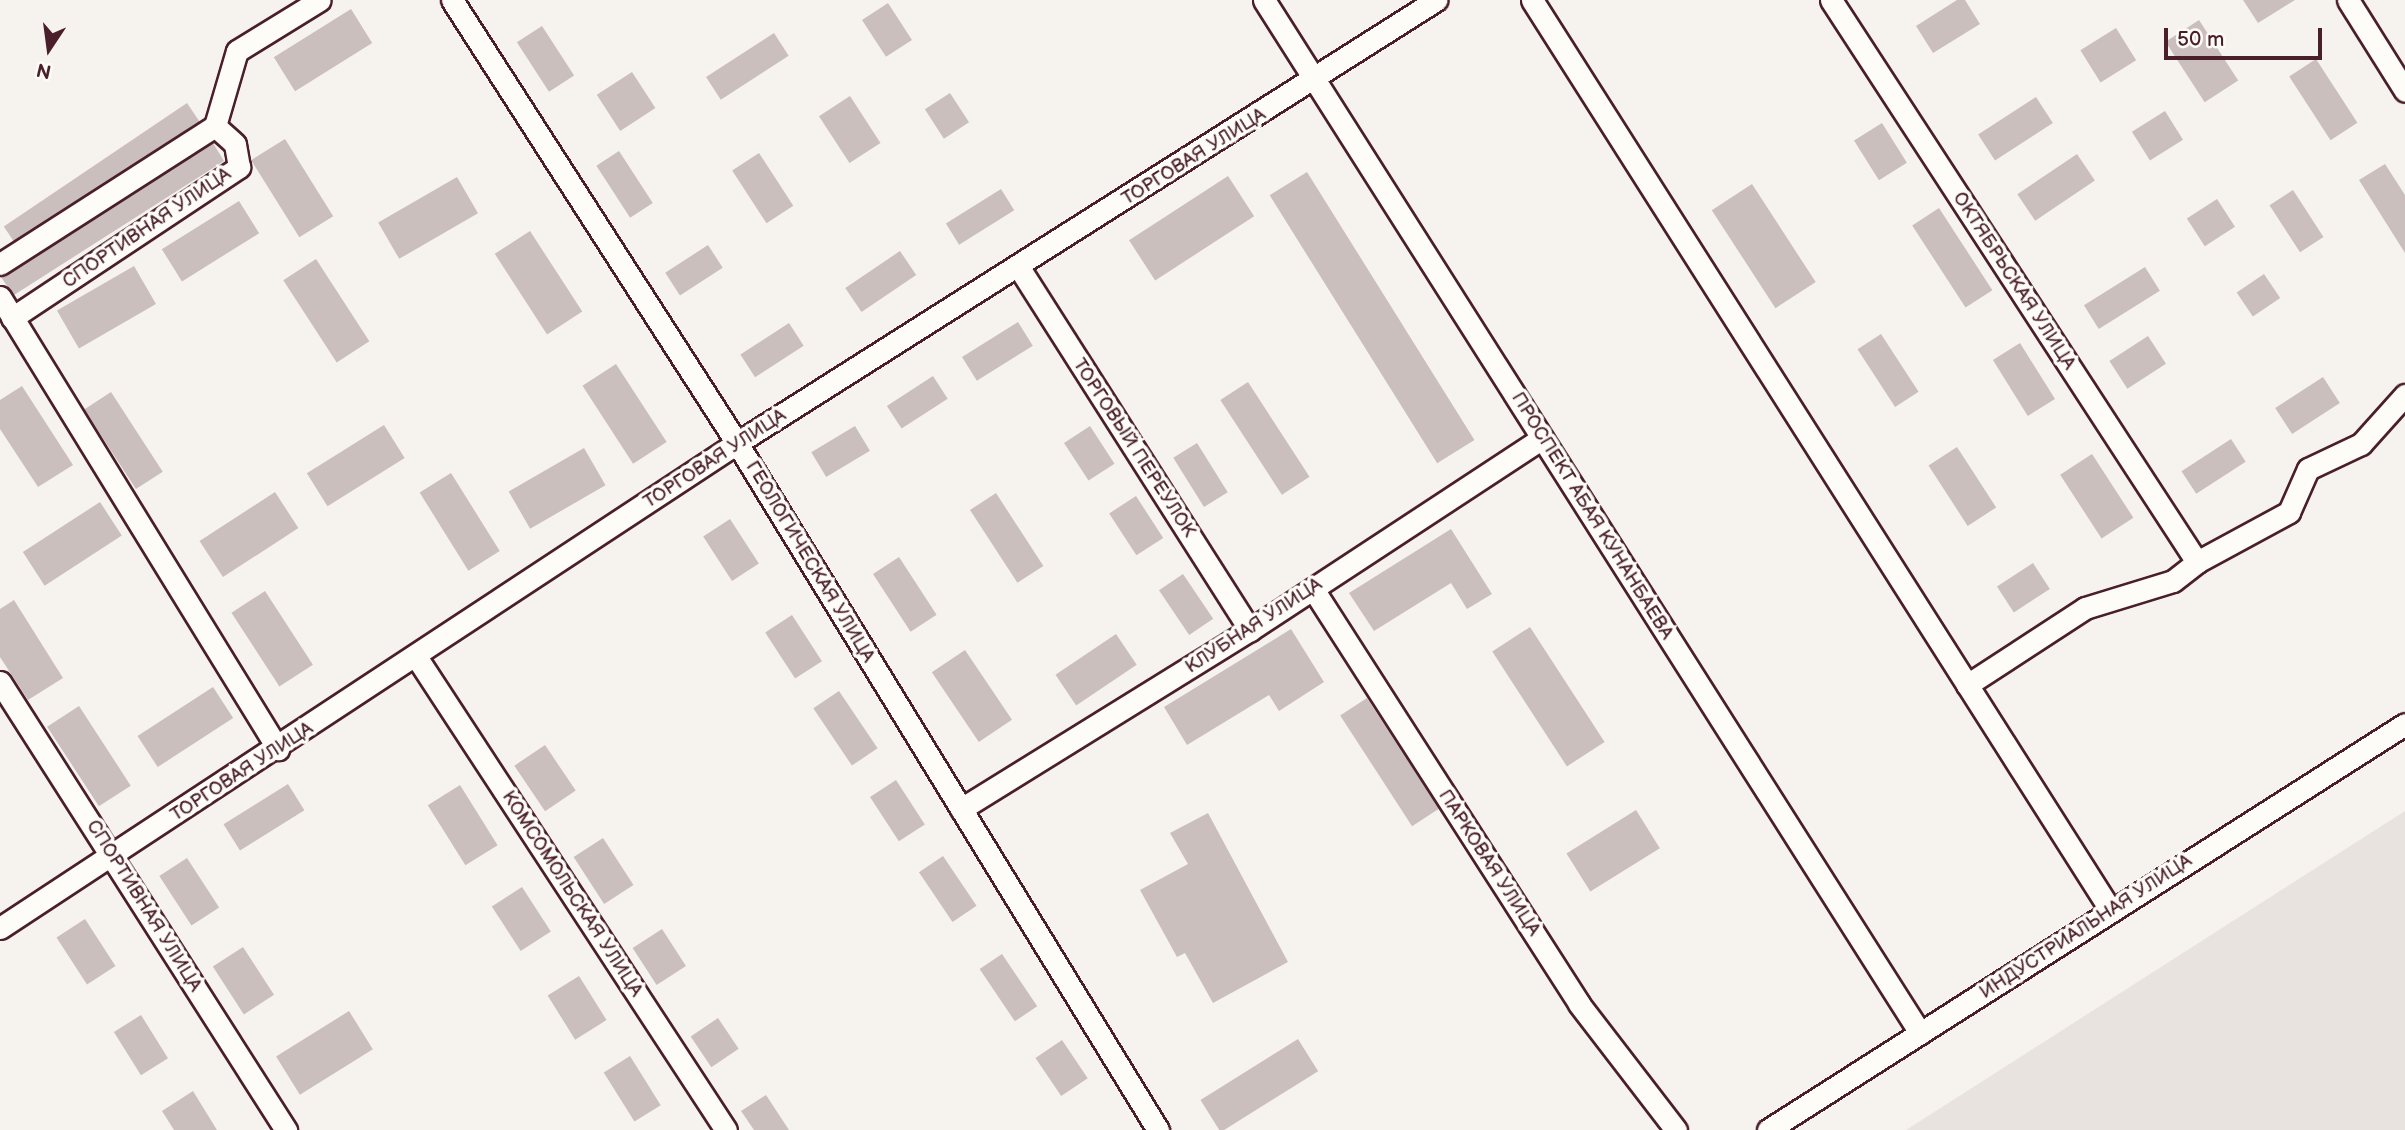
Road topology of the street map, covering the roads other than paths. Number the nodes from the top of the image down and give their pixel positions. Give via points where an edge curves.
1 (320, 0) edge
2 (1264, 0) edge
3 (1436, 0) edge
4 (1831, 0) edge
5 (2347, 0) edge
6 (453, 1) edge
7 (1542, 4) edge
8 (1316, 81) junction
9 (2405, 91) edge
10 (215, 126) junction
11 (0, 264) edge
12 (1018, 266) junction
13 (0, 297) edge
14 (12, 318) junction
15 (2405, 396) edge
16 (1542, 438) junction
17 (737, 443) junction
18 (2197, 562) junction
19 (1313, 589) junction
20 (1250, 630) junction
21 (417, 658) junction
22 (0, 682) edge
23 (1967, 685) junction
24 (2405, 724) edge
25 (278, 749) junction
26 (961, 808) junction
27 (113, 856) junction
28 (2111, 911) junction
29 (0, 928) edge
30 (1920, 1033) junction
31 (286, 1130) edge
32 (726, 1130) edge
33 (1158, 1130) edge
34 (1676, 1130) edge
35 (1768, 1130) edge

1 - 10 street via 237,51
2 - 8 street, ПРОСПЕКТ АБАЯ КУНАНБАЕВА
3 - 8 street, ТОРГОВАЯ УЛИЦА
4 - 18 street, ОКТЯБРЬСКАЯ УЛИЦА
5 - 9 street
6 - 17 street, ГЕОЛОГИЧЕСКАЯ УЛИЦА
7 - 23 street
8 - 12 street, ТОРГОВАЯ УЛИЦА
8 - 16 street, ПРОСПЕКТ АБАЯ КУНАНБАЕВА
10 - 11 street
10 - 14 street, СПОРТИВНАЯ УЛИЦА via 235,144 239,167
12 - 17 street, ТОРГОВАЯ УЛИЦА
12 - 20 street, ТОРГОВЫЙ ПЕРЕУЛОК
13 - 14 street
14 - 25 street
15 - 18 street via 2361,444 2308,469 2289,512
16 - 19 street, КЛУБНАЯ УЛИЦА
16 - 30 street, ПРОСПЕКТ АБАЯ КУНАНБАЕВА
17 - 21 street, ТОРГОВАЯ УЛИЦА
17 - 26 street, ГЕОЛОГИЧЕСКАЯ УЛИЦА
18 - 23 street via 2173,581 2085,608
19 - 20 street, КЛУБНАЯ УЛИЦА
19 - 34 street, ПАРКОВАЯ УЛИЦА via 1579,1004
20 - 26 street, КЛУБНАЯ УЛИЦА
21 - 25 street, ТОРГОВАЯ УЛИЦА
21 - 32 street, КОМСОМОЛЬСКАЯ УЛИЦА
22 - 27 street, СПОРТИВНАЯ УЛИЦА
23 - 28 street
24 - 28 street, ИНДУСТРИАЛЬНАЯ УЛИЦА
25 - 27 street, ТОРГОВАЯ УЛИЦА
26 - 33 street, ГЕОЛОГИЧЕСКАЯ УЛИЦА
27 - 29 street, ТОРГОВАЯ УЛИЦА
27 - 31 street, СПОРТИВНАЯ УЛИЦА
28 - 30 street, ИНДУСТРИАЛЬНАЯ УЛИЦА
30 - 35 street, ИНДУСТРИАЛЬНАЯ УЛИЦА

